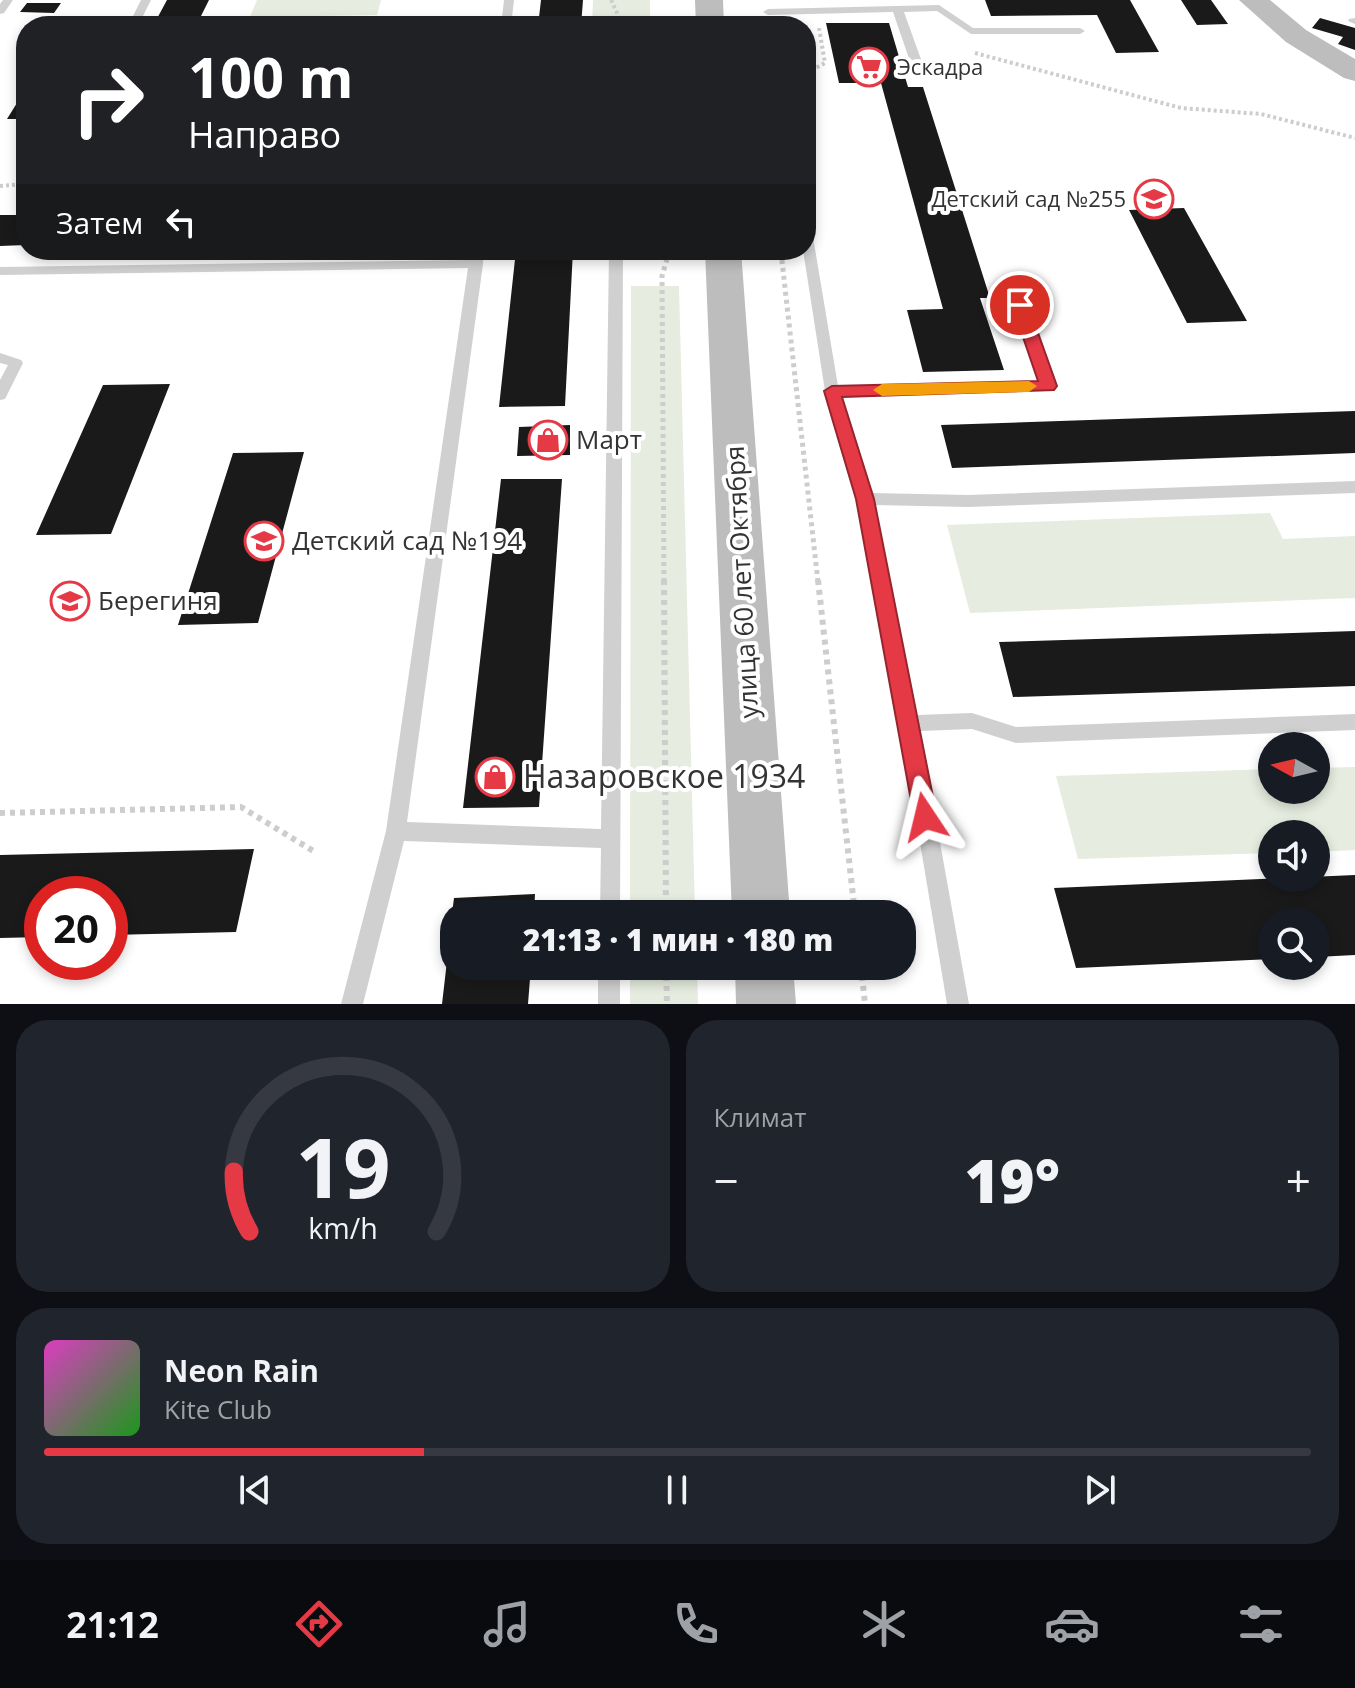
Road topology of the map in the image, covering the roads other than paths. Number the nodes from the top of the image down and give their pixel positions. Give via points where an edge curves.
1 (8, 0) edge
2 (1253, 0) edge
3 (767, 6) edge
4 (897, 8) junction
5 (815, 9) edge
6 (0, 11) edge
7 (1080, 31) dead end
8 (1355, 72) edge
9 (921, 76) dead end
10 (375, 260) edge
11 (477, 260) edge
12 (616, 260) edge
13 (724, 260) edge
14 (811, 260) edge
15 (0, 271) edge
16 (1020, 305) dead end
17 (0, 358) edge
18 (832, 391) junction
19 (0, 395) edge
20 (1355, 487) edge
21 (865, 499) junction
22 (1355, 722) edge
23 (909, 723) junction
24 (396, 831) junction
25 (612, 839) junction
26 (610, 900) edge
27 (760, 900) edge
28 (609, 980) edge
29 (765, 980) edge
30 (352, 1004) edge
31 (609, 1004) edge
32 (766, 1004) edge
33 (958, 1004) edge

1 - 6 lane
2 - 8 main road via 1296,36
3 - 5 lane
4 - 5 lane
4 - 7 lane via 939,8 971,31
4 - 9 lane
10 - 15 lane
11 - 24 lane
12 - 25 lane
13 - 27 main road, улица 60 лет Октября
14 - 18 lane
16 - 18 lane via 1048,386
17 - 19 lane via 16,363
18 - 21 lane
20 - 21 lane via 968,501
21 - 23 lane
22 - 23 lane via 1016,735 972,721
23 - 33 lane
24 - 25 lane
24 - 30 lane
25 - 26 lane
28 - 31 lane
29 - 32 main road

